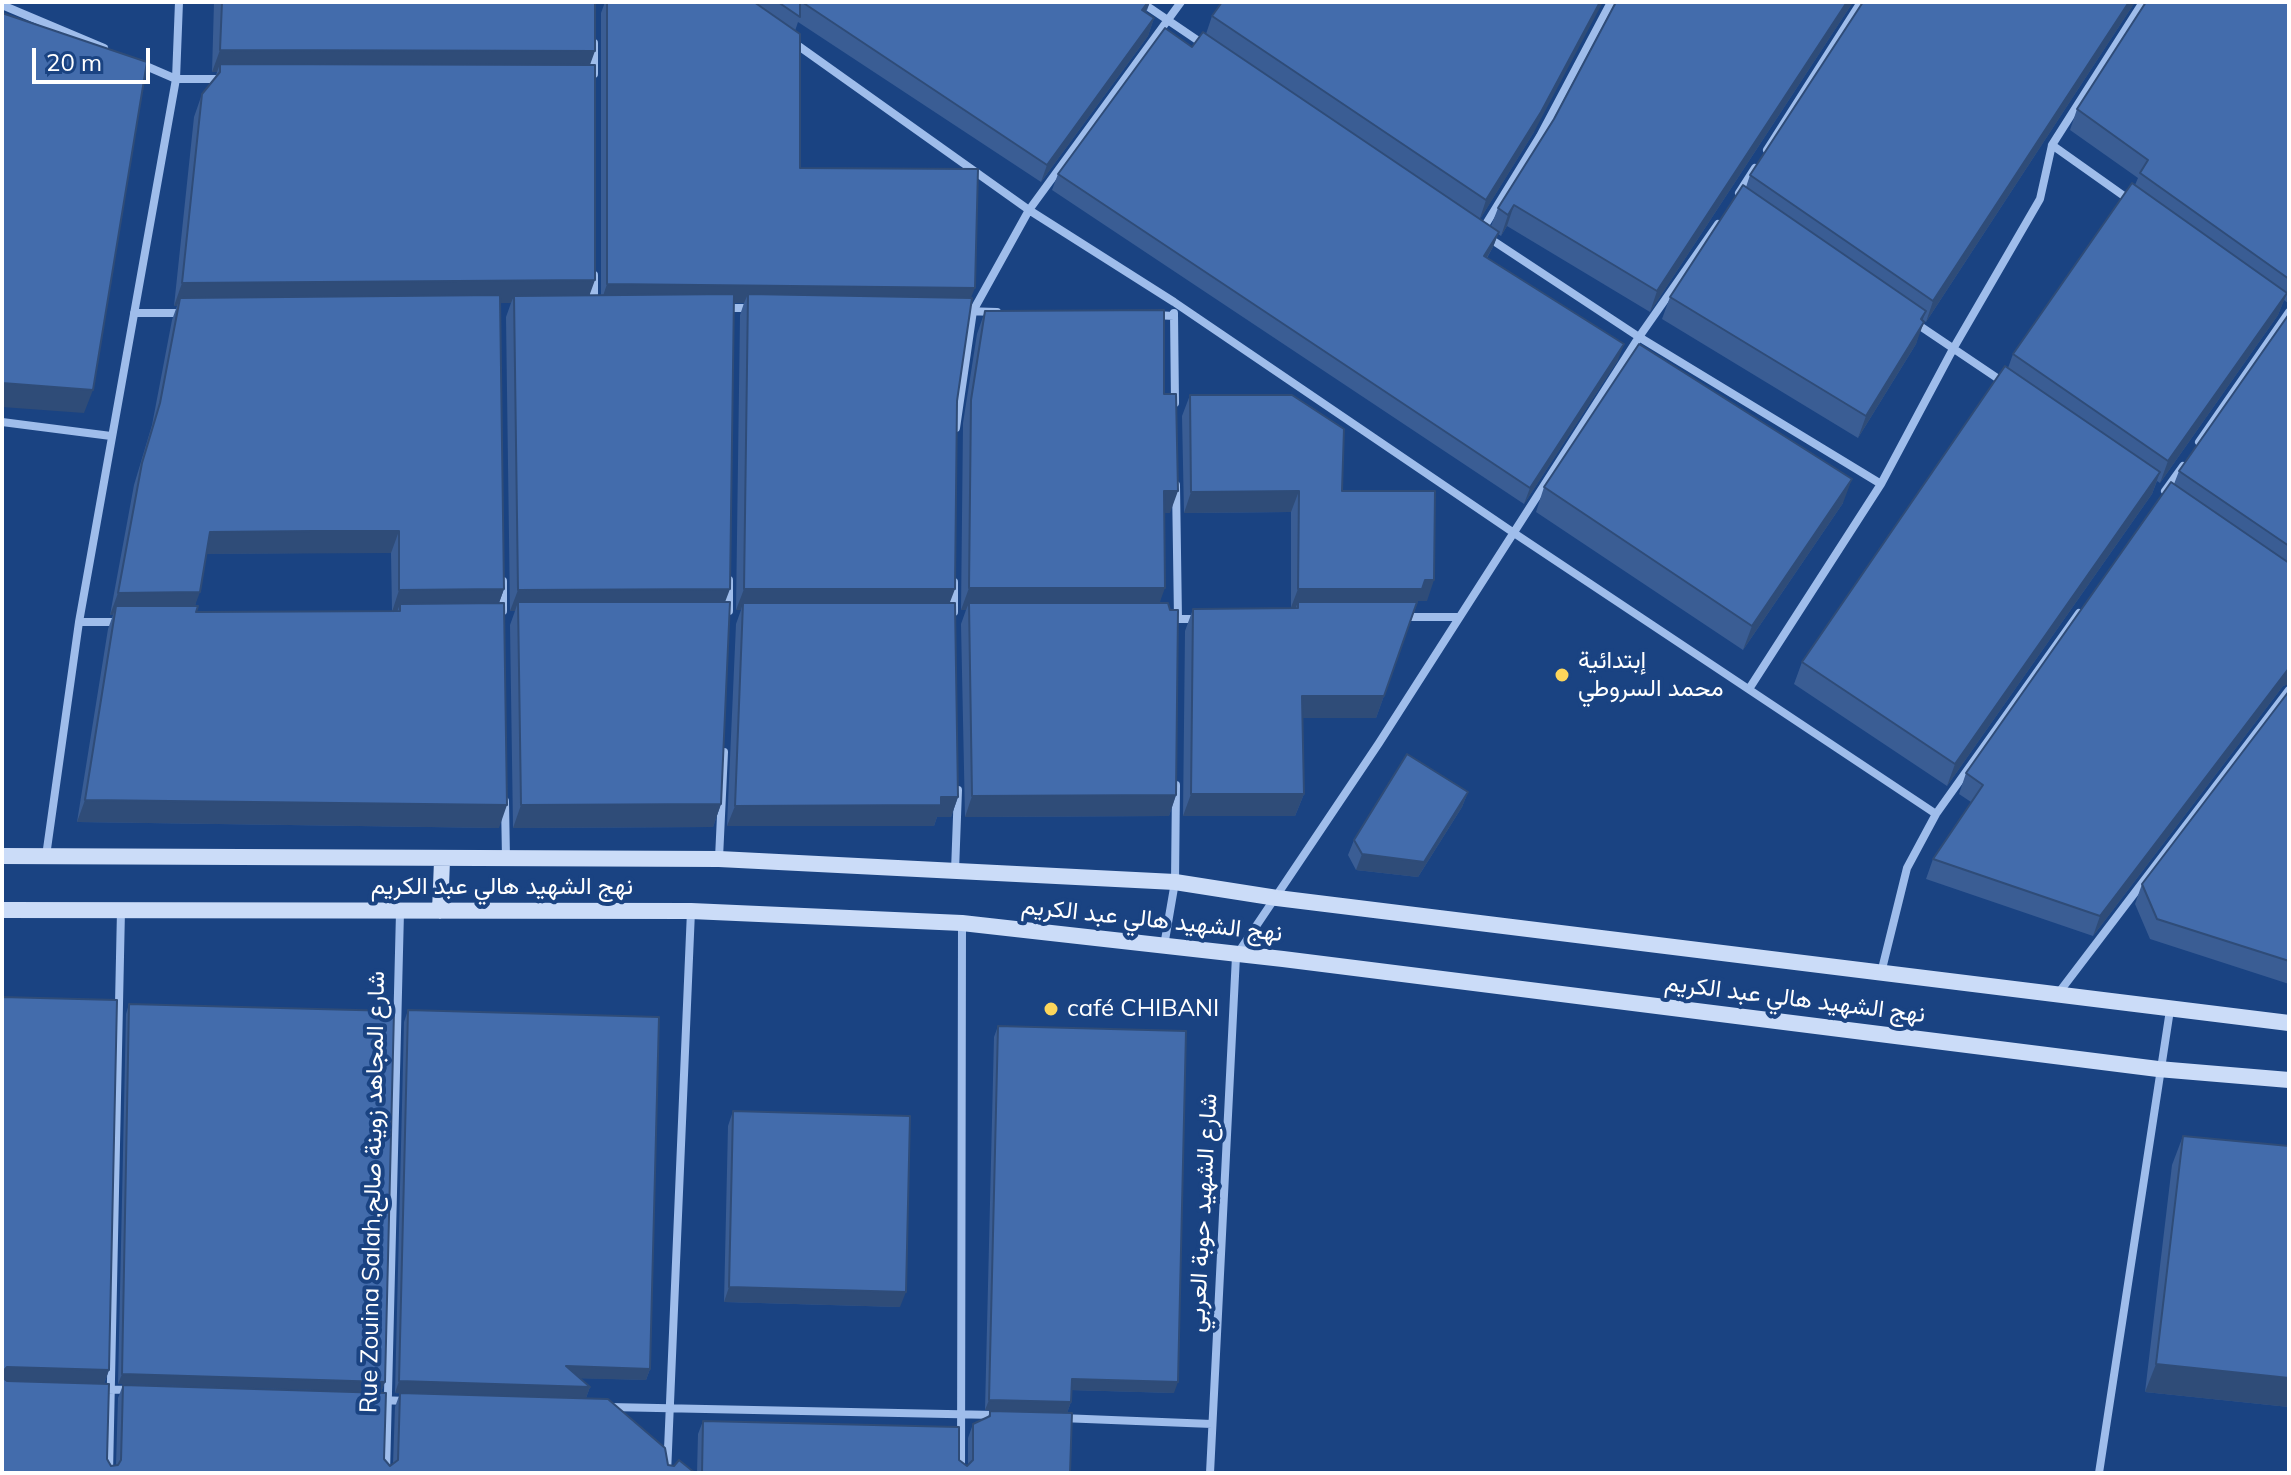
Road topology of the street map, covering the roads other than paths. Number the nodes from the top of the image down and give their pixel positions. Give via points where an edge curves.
1 (179, 2) edge
2 (1141, 2) edge
3 (1181, 2) edge
4 (1611, 2) edge
5 (1861, 2) edge
6 (2143, 2) edge
7 (2, 5) edge
8 (1168, 19) junction
9 (594, 33) edge
10 (782, 35) edge
11 (118, 54) edge
12 (1221, 56) edge
13 (133, 60) edge
14 (176, 79) junction
15 (238, 79) edge
16 (578, 80) edge
17 (2052, 145) junction
18 (2139, 207) edge
19 (1748, 208) edge
20 (1029, 210) junction
21 (1727, 211) edge
22 (1467, 224) edge
23 (1480, 232) junction
24 (594, 264) edge
25 (1174, 302) junction
26 (2276, 304) edge
27 (718, 308) edge
28 (733, 308) junction
29 (765, 308) edge
30 (578, 310) edge
31 (594, 310) junction
32 (609, 310) edge
33 (957, 311) edge
34 (973, 311) junction
35 (1004, 312) edge
36 (2289, 312) edge
37 (134, 313) junction
38 (195, 313) edge
39 (1901, 313) edge
40 (1143, 315) edge
41 (1174, 316) junction
42 (733, 324) edge
43 (1639, 337) junction
44 (1953, 349) junction
45 (2010, 387) edge
46 (1175, 411) edge
47 (2, 422) edge
48 (111, 436) junction
49 (956, 437) edge
50 (1176, 475) edge
51 (2152, 483) edge
52 (1881, 484) junction
53 (2165, 492) junction
54 (2178, 501) edge
55 (2156, 505) edge
56 (1514, 533) junction
57 (954, 573) edge
58 (503, 574) edge
59 (729, 574) edge
60 (2083, 608) edge
61 (1395, 617) edge
62 (1458, 617) junction
63 (1209, 618) edge
64 (744, 619) edge
65 (939, 619) edge
66 (954, 619) junction
67 (970, 619) edge
68 (1162, 619) edge
69 (1178, 619) junction
70 (503, 620) edge
71 (79, 622) junction
72 (126, 622) edge
73 (1177, 634) edge
74 (1749, 689) junction
75 (2289, 690) edge
76 (724, 747) edge
77 (1176, 774) edge
78 (957, 777) edge
79 (505, 796) edge
80 (1936, 814) junction
81 (2, 856) edge
82 (46, 857) junction
83 (719, 859) junction
84 (506, 860) junction
85 (442, 861) junction
86 (955, 871) junction
87 (1175, 882) junction
88 (1277, 898) junction
89 (121, 909) junction
90 (2, 910) edge
91 (440, 911) junction
92 (691, 911) junction
93 (400, 912) junction
94 (962, 923) junction
95 (1164, 947) junction
96 (1236, 956) junction
97 (1881, 973) junction
98 (2056, 995) junction
99 (2170, 1010) junction
100 (2289, 1023) edge
101 (2158, 1069) junction
102 (2289, 1080) edge
103 (81, 1389) edge
104 (113, 1389) junction
105 (143, 1391) edge
106 (372, 1400) edge
107 (387, 1401) junction
108 (418, 1402) edge
109 (605, 1407) edge
110 (667, 1409) junction
111 (963, 1414) junction
112 (1010, 1416) edge
113 (1056, 1418) edge
114 (1212, 1424) junction
115 (109, 1473) edge
116 (386, 1473) edge
117 (667, 1473) edge
118 (961, 1473) edge
119 (1210, 1473) edge
120 (2099, 1473) edge

1 - 14 street
2 - 8 street
3 - 8 street
4 - 23 street via 1540,136
5 - 19 street via 1735,199
6 - 17 street
7 - 11 street
8 - 12 street
8 - 20 street
9 - 16 street via 594,80
10 - 20 street
13 - 14 street
14 - 15 street
14 - 37 street
17 - 18 street
17 - 44 street via 2040,199
20 - 25 street
20 - 34 street
21 - 43 street
22 - 23 street
23 - 43 street
24 - 31 street
25 - 41 street
25 - 56 street
26 - 36 street
27 - 28 street
28 - 29 street
28 - 42 street
30 - 31 street
31 - 32 street
33 - 34 street
34 - 35 street
34 - 49 street
36 - 53 street
37 - 38 street
37 - 48 street
39 - 44 street
40 - 41 street
41 - 46 street
43 - 52 street
43 - 56 street
44 - 45 street
44 - 52 street
47 - 48 street
48 - 71 street
50 - 69 street
51 - 53 street
52 - 74 street
53 - 54 street
53 - 55 street
56 - 62 street
56 - 74 street
57 - 66 street
58 - 70 street
59 - 64 street via 729,619
60 - 80 street
61 - 62 street
62 - 88 street
63 - 69 street
65 - 66 street
66 - 67 street
68 - 69 street
69 - 73 street
71 - 72 street
71 - 82 street
74 - 80 street
75 - 98 street
76 - 83 street
77 - 87 street
78 - 86 street
79 - 84 street
80 - 97 street via 1907,868
81 - 82 main road
82 - 85 main road
83 - 84 main road
83 - 86 main road
84 - 85 main road
85 - 91 main road
86 - 87 main road
87 - 88 main road
87 - 95 street
88 - 96 street
88 - 97 main road
89 - 90 main road, نهج الشهيد هالي عبد الكريم
89 - 93 main road, نهج الشهيد هالي عبد الكريم
89 - 104 street
91 - 92 main road, نهج الشهيد هالي عبد الكريم
91 - 93 main road, نهج الشهيد هالي عبد الكريم
92 - 94 main road, نهج الشهيد هالي عبد الكريم
92 - 110 street
93 - 107 street, Rue Zouina Salah,شارع المجاهد زوينة صالح
94 - 95 main road, نهج الشهيد هالي عبد الكريم
94 - 111 street
95 - 96 main road, نهج الشهيد هالي عبد الكريم
96 - 101 main road, نهج الشهيد هالي عبد الكريم
96 - 114 street, شارع الشهيد حوبة العربي
97 - 98 main road
98 - 99 main road
99 - 100 main road
99 - 101 street
101 - 102 main road, نهج الشهيد هالي عبد الكريم
101 - 120 street
103 - 104 street
104 - 105 street
104 - 115 street
106 - 107 street
107 - 108 street
107 - 116 street, Rue Zouina Salah,شارع المجاهد زوينة صالح
109 - 110 street
110 - 111 street
110 - 117 street
111 - 112 street
111 - 118 street
113 - 114 street
114 - 119 street, شارع الشهيد حوبة العربي

